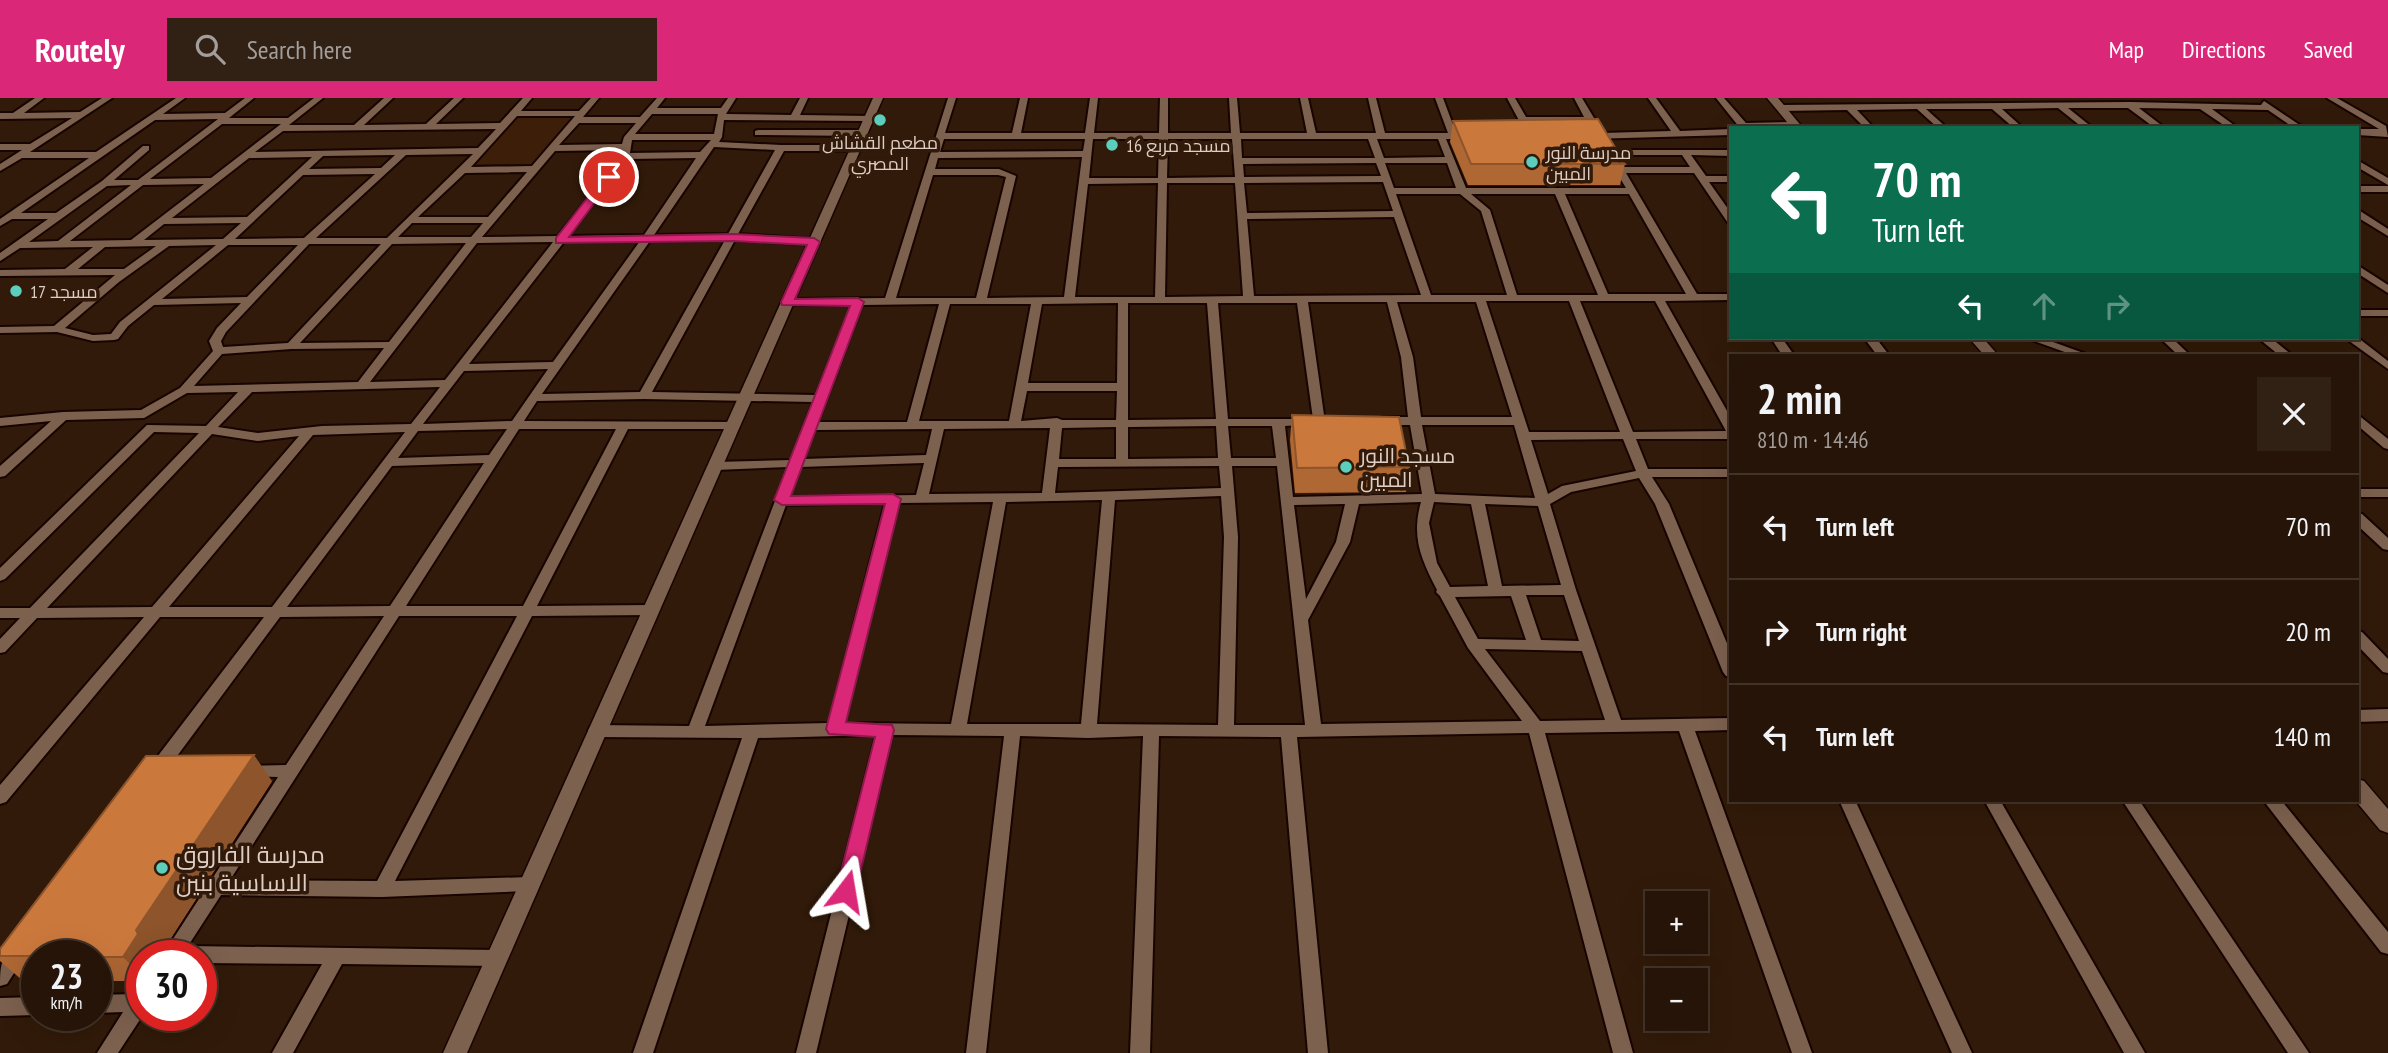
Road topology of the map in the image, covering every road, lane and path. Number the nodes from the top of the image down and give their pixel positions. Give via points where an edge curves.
1 (40, 98) edge
2 (108, 98) edge
3 (181, 98) edge
4 (250, 98) edge
5 (320, 98) edge
6 (390, 98) edge
7 (459, 98) edge
8 (528, 98) edge
9 (595, 98) edge
10 (661, 98) edge
11 (732, 98) edge
12 (804, 98) edge
13 (878, 98) edge
14 (953, 98) edge
15 (1024, 98) edge
16 (1094, 98) edge
17 (1164, 98) edge
18 (1233, 98) edge
19 (1304, 98) edge
20 (1372, 98) edge
21 (1439, 98) edge
22 (1511, 98) edge
23 (1578, 98) edge
24 (1652, 98) edge
25 (1720, 98) edge
26 (1772, 98) edge
27 (1871, 98) edge
28 (2035, 98) edge
29 (2192, 98) edge
30 (2254, 98) edge
31 (2331, 98) edge
32 (2130, 106) junction
33 (2202, 106) junction
34 (2046, 107) junction
35 (2061, 107) junction
36 (1781, 108) junction
37 (1850, 108) junction
38 (1882, 108) junction
39 (1996, 108) junction
40 (2270, 108) junction
41 (1921, 109) junction
42 (515, 113) junction
43 (722, 114) junction
44 (82, 115) junction
45 (0, 116) edge
46 (15, 116) junction
47 (647, 116) junction
48 (154, 117) junction
49 (580, 117) junction
50 (224, 118) junction
51 (767, 118) junction
52 (794, 118) junction
53 (1590, 118) junction
54 (1523, 120) junction
55 (291, 121) junction
56 (503, 126) junction
57 (1744, 126) edge
58 (1796, 126) edge
59 (1868, 126) edge
60 (1941, 126) edge
61 (2017, 126) edge
62 (2086, 126) edge
63 (2158, 126) edge
64 (2231, 126) edge
65 (2297, 126) edge
66 (428, 127) junction
67 (281, 128) junction
68 (355, 128) junction
69 (2386, 130) edge
70 (1729, 132) edge
71 (2359, 132) edge
72 (758, 133) junction
73 (862, 133) junction
74 (1677, 133) junction
75 (1600, 135) junction
76 (939, 136) junction
77 (1016, 136) junction
78 (1377, 136) junction
79 (1441, 136) junction
80 (1452, 136) junction
81 (1465, 136) edge
82 (1517, 136) edge
83 (1572, 136) edge
84 (1088, 137) junction
85 (1161, 137) junction
86 (1236, 137) junction
87 (1312, 137) junction
88 (715, 141) junction
89 (750, 146) junction
90 (0, 147) edge
91 (32, 147) junction
92 (627, 147) junction
93 (110, 148) junction
94 (552, 148) junction
95 (781, 148) junction
96 (480, 151) junction
97 (1609, 152) junction
98 (403, 153) junction
99 (1729, 153) edge
100 (1087, 154) junction
101 (1686, 154) junction
102 (20, 155) junction
103 (99, 155) junction
104 (245, 155) junction
105 (319, 155) junction
106 (702, 155) junction
107 (933, 155) junction
108 (1449, 160) junction
109 (1238, 161) junction
110 (1379, 161) junction
111 (2359, 164) edge
112 (0, 168) edge
113 (534, 169) junction
114 (463, 170) junction
115 (1621, 170) junction
116 (383, 171) junction
117 (302, 172) junction
118 (929, 172) junction
119 (1699, 175) junction
120 (1240, 179) junction
121 (1386, 179) junction
122 (1729, 179) edge
123 (1161, 180) junction
124 (212, 181) junction
125 (1084, 181) junction
126 (142, 182) junction
127 (2388, 182) edge
128 (105, 183) junction
129 (2359, 189) edge
130 (2388, 189) edge
131 (1390, 191) junction
132 (1462, 191) junction
133 (1559, 191) junction
134 (1633, 191) junction
135 (2359, 213) edge
136 (1400, 214) junction
137 (5, 216) edge
138 (57, 216) junction
139 (1243, 216) junction
140 (1729, 218) edge
141 (248, 220) junction
142 (409, 220) junction
143 (489, 220) junction
144 (162, 221) junction
145 (0, 223) edge
146 (2388, 233) edge
147 (734, 237) junction
148 (560, 240) junction
149 (646, 240) junction
150 (168, 242) junction
151 (226, 242) junction
152 (472, 242) junction
153 (814, 242) junction
154 (134, 243) junction
155 (305, 243) junction
156 (386, 243) junction
157 (60, 244) junction
158 (102, 244) junction
159 (18, 245) junction
160 (0, 258) edge
161 (2359, 269) edge
162 (67, 272) junction
163 (129, 272) junction
164 (0, 273) edge
165 (2372, 278) junction
166 (2359, 279) edge
167 (2388, 289) edge
168 (1604, 297) junction
169 (1658, 297) junction
170 (1693, 297) junction
171 (1729, 297) edge
172 (1302, 298) junction
173 (1391, 298) junction
174 (1427, 298) junction
175 (1480, 298) junction
176 (1513, 298) junction
177 (1573, 298) junction
178 (1037, 299) junction
179 (1212, 299) junction
180 (1249, 299) junction
181 (252, 300) junction
182 (946, 300) junction
183 (981, 300) junction
184 (1069, 300) junction
185 (1123, 300) junction
186 (1160, 300) junction
187 (152, 302) junction
188 (787, 302) junction
189 (858, 302) junction
190 (889, 302) junction
191 (2359, 313) edge
192 (2388, 313) edge
193 (57, 329) junction
194 (0, 330) edge
195 (1872, 340) edge
196 (1978, 340) edge
197 (2038, 340) edge
198 (2168, 340) edge
199 (2267, 340) edge
200 (2354, 340) edge
201 (394, 345) junction
202 (291, 346) junction
203 (219, 351) junction
204 (2369, 351) junction
205 (2388, 351) edge
206 (1883, 354) edge
207 (1990, 354) edge
208 (2080, 354) edge
209 (2183, 354) edge
210 (2285, 354) edge
211 (557, 365) junction
212 (2388, 366) edge
213 (460, 368) junction
214 (363, 383) junction
215 (448, 383) junction
216 (1021, 387) junction
217 (1121, 387) junction
218 (184, 390) junction
219 (247, 390) junction
220 (644, 396) junction
221 (744, 397) junction
222 (533, 398) junction
223 (819, 399) junction
224 (144, 414) junction
225 (63, 416) junction
226 (2359, 420) edge
227 (1374, 421) edge
228 (1415, 421) junction
229 (1518, 421) junction
230 (1, 422) edge
231 (1057, 422) junction
232 (1221, 422) junction
233 (1278, 422) junction
234 (1319, 422) junction
235 (1332, 422) edge
236 (1015, 423) junction
237 (1122, 423) junction
238 (912, 424) junction
239 (939, 424) junction
240 (517, 425) junction
241 (733, 425) junction
242 (1729, 425) edge
243 (810, 426) junction
244 (623, 427) junction
245 (151, 428) junction
246 (413, 429) junction
247 (211, 430) junction
248 (310, 431) junction
249 (1729, 435) edge
250 (1524, 436) junction
251 (1627, 436) junction
252 (2388, 445) edge
253 (930, 458) junction
254 (495, 459) junction
255 (796, 461) junction
256 (388, 462) junction
257 (1284, 462) junction
258 (1053, 463) junction
259 (1122, 463) junction
260 (1223, 463) junction
261 (715, 466) junction
262 (0, 472) edge
263 (1643, 473) junction
264 (1729, 473) edge
265 (1226, 492) junction
266 (2359, 493) edge
267 (2388, 494) edge
268 (1000, 496) junction
269 (1048, 496) junction
270 (1109, 496) junction
271 (922, 498) junction
272 (1429, 498) junction
273 (893, 499) junction
274 (1353, 499) junction
275 (1477, 499) junction
276 (782, 500) junction
277 (1288, 501) junction
278 (1544, 502) junction
279 (2359, 519) edge
280 (2388, 546) edge
281 (0, 576) edge
282 (1569, 590) junction
283 (1496, 591) junction
284 (1517, 591) junction
285 (1443, 592) junction
286 (651, 610) junction
287 (160, 611) junction
288 (526, 611) junction
289 (34, 612) junction
290 (394, 612) junction
291 (0, 613) edge
292 (275, 613) junction
293 (1302, 620) junction
294 (2359, 638) edge
295 (1473, 644) junction
296 (1535, 645) junction
297 (1587, 646) junction
298 (0, 648) edge
299 (1729, 667) edge
300 (2388, 668) edge
301 (2388, 715) edge
302 (2359, 716) edge
303 (1685, 724) junction
304 (1729, 724) edge
305 (1615, 725) junction
306 (1536, 728) junction
307 (835, 729) junction
308 (885, 730) junction
309 (958, 730) junction
310 (1226, 730) junction
311 (1314, 730) junction
312 (1151, 731) junction
313 (1288, 731) junction
314 (596, 732) junction
315 (695, 732) junction
316 (752, 732) junction
317 (1012, 732) junction
318 (1088, 732) junction
319 (184, 771) edge
320 (238, 771) edge
321 (292, 771) junction
322 (2359, 789) edge
323 (0, 797) edge
324 (1848, 802) edge
325 (1993, 802) edge
326 (2131, 802) edge
327 (2273, 802) edge
328 (2388, 824) edge
329 (529, 884) junction
330 (216, 887) junction
331 (382, 889) junction
332 (181, 940) edge
333 (2388, 946) edge
334 (0, 951) edge
335 (217, 955) edge
336 (338, 956) junction
337 (498, 958) junction
338 (0, 978) edge
339 (21, 1006) edge
340 (0, 1007) edge
341 (126, 1024) edge
342 (107, 1053) edge
343 (282, 1053) edge
344 (455, 1053) edge
345 (643, 1053) edge
346 (806, 1053) edge
347 (976, 1053) edge
348 (1140, 1053) edge
349 (1318, 1053) edge
350 (1623, 1053) edge
351 (1802, 1053) edge
352 (1962, 1053) edge
353 (2136, 1053) edge
354 (2299, 1053) edge

1 - 46 street
2 - 44 street
3 - 48 street
4 - 50 street
5 - 55 street
6 - 68 street
7 - 66 street
8 - 42 street
9 - 49 street
10 - 47 street
11 - 43 street
12 - 52 street
13 - 73 street
14 - 76 street
15 - 77 street
16 - 84 street
17 - 85 street
18 - 86 street
19 - 87 street
20 - 78 street
21 - 80 street
22 - 54 street
23 - 53 street
24 - 74 street
25 - 57 street
26 - 36 street
27 - 38 street
28 - 34 street
29 - 33 street
30 - 40 street
31 - 69 street
32 - 33 street
32 - 35 street
32 - 63 street
33 - 40 street
33 - 64 street
34 - 35 street
34 - 39 street
35 - 62 street
36 - 37 street
36 - 58 street
37 - 38 street
37 - 59 street
38 - 41 street
39 - 41 street
39 - 61 street
40 - 65 street
41 - 60 street
42 - 49 street
42 - 56 street
43 - 47 street
43 - 51 street
43 - 88 street
44 - 46 street
44 - 91 street
45 - 46 street
47 - 49 street
47 - 92 street
48 - 50 street
48 - 93 street
49 - 94 street
50 - 55 street
50 - 126 street
51 - 52 street
51 - 72 street
52 - 73 street
53 - 54 street
53 - 75 street
54 - 82 street via 1530,136
55 - 67 street
56 - 66 street
56 - 96 street
66 - 68 street
67 - 68 street
67 - 104 street
69 - 71 street
70 - 74 street
72 - 73 street
72 - 89 street
73 - 95 street
73 - 153 street
74 - 75 street
75 - 83 street
75 - 97 street
76 - 77 street
76 - 107 street
77 - 84 street
78 - 79 street
78 - 87 street
78 - 110 street
79 - 80 street
79 - 108 street
80 - 81 street
84 - 85 street
84 - 100 street
85 - 86 street
85 - 123 street
86 - 87 street
86 - 109 street
88 - 89 street
88 - 92 street
88 - 106 street
89 - 95 street
90 - 91 street
91 - 102 street
92 - 94 street
92 - 106 street
92 - 148 street
93 - 103 street
93 - 128 street via 146,148
94 - 113 street
95 - 147 street
96 - 98 street
96 - 114 street
97 - 101 street
97 - 115 street
98 - 105 street
98 - 116 street
99 - 101 street
100 - 107 street
100 - 125 street
101 - 119 street
102 - 103 street
102 - 112 street
103 - 137 street
104 - 105 street
104 - 124 street
105 - 117 street
106 - 149 street
107 - 118 street
108 - 110 street
108 - 132 street
109 - 110 street
109 - 120 street
110 - 121 street
111 - 127 street
113 - 114 street
113 - 143 street
114 - 142 street
115 - 119 street
115 - 134 street
116 - 117 street
116 - 155 street
117 - 141 street
118 - 183 street via 1011,176
118 - 190 street
119 - 122 street
119 - 140 street
120 - 121 street
120 - 123 street
120 - 139 street
121 - 131 street
123 - 125 street
123 - 186 street
124 - 126 street
124 - 144 street
125 - 184 street
126 - 128 street
126 - 157 street
128 - 138 street
129 - 130 street
131 - 132 street
131 - 136 street
132 - 133 street
132 - 176 street via 1485,210
133 - 134 street
133 - 168 street
134 - 170 street
135 - 146 street
136 - 139 street
136 - 174 street
137 - 138 street
137 - 145 street
138 - 159 street
139 - 180 street
141 - 144 street
141 - 151 street
142 - 143 street
142 - 156 street
143 - 152 street
144 - 154 street
147 - 149 street
147 - 153 street
147 - 220 street
148 - 149 street
148 - 152 street
148 - 213 street
149 - 211 street
150 - 151 street
150 - 154 street
150 - 163 street
151 - 155 street
151 - 187 street
152 - 156 street
152 - 201 street
153 - 188 street
154 - 158 street
155 - 156 street
155 - 181 street
156 - 202 street
157 - 158 street
157 - 159 street
158 - 162 street
159 - 160 street
161 - 165 street
162 - 163 street
162 - 164 street
163 - 193 street
165 - 166 street
165 - 167 street
168 - 169 street
168 - 177 street
169 - 170 street
169 - 242 street
170 - 171 street
172 - 173 street
172 - 180 street
172 - 234 street
173 - 174 street
173 - 228 street via 1407,357
174 - 175 street
175 - 176 street
175 - 229 street
176 - 177 street
177 - 251 street
178 - 183 street
178 - 184 street
178 - 216 street
179 - 180 street
179 - 186 street
179 - 232 street
181 - 187 street
181 - 203 street via 217,336
182 - 183 street
182 - 190 street
182 - 238 street
184 - 185 street
185 - 186 street
185 - 217 street
187 - 193 street via 114,337 93,338
188 - 189 street
188 - 221 street
189 - 190 street
189 - 223 street
191 - 192 street
193 - 194 street
195 - 206 street
196 - 207 street
197 - 208 street
198 - 209 street
199 - 210 street
200 - 204 street
201 - 202 street
201 - 214 street
202 - 203 street
203 - 218 street
204 - 205 street
204 - 212 street
211 - 213 street
211 - 222 street
213 - 215 street
214 - 215 street
214 - 219 street
215 - 246 street
216 - 217 street
216 - 236 street
217 - 237 street
218 - 219 street
218 - 224 street
219 - 247 street
220 - 221 street
220 - 222 street
221 - 223 street
221 - 241 street
222 - 240 street
223 - 243 street
224 - 225 street
224 - 245 street
225 - 230 street
225 - 262 street
226 - 252 street
227 - 228 street
228 - 229 street
228 - 272 street
229 - 250 street
231 - 236 street
231 - 237 street
231 - 258 street
232 - 233 street
232 - 237 street
232 - 260 street
233 - 234 street
233 - 257 street
234 - 235 street
236 - 239 street
237 - 259 street
238 - 239 street
238 - 243 street
239 - 253 street
240 - 244 street
240 - 246 street
240 - 254 street
241 - 244 street
241 - 261 street
243 - 255 street
244 - 288 street
245 - 247 street
245 - 281 street
246 - 248 street
246 - 256 street
247 - 248 street via 258,437
247 - 289 street
248 - 287 street
249 - 251 street
250 - 251 street
250 - 278 street
251 - 263 street
253 - 255 street
253 - 271 street
254 - 256 street
254 - 290 street
255 - 261 street
255 - 276 street
256 - 292 street
257 - 260 street
257 - 277 street
258 - 259 street
258 - 269 street
259 - 260 street
260 - 265 street
261 - 286 street
263 - 264 street
263 - 278 street via 1567,489
263 - 299 street via 1662,504
265 - 270 street
265 - 310 street via 1231,537
266 - 267 street
268 - 269 street
268 - 271 street
268 - 309 street
269 - 270 street
270 - 318 street
271 - 273 street
272 - 274 street
272 - 275 street
272 - 285 street via 1422,523 1430,563
273 - 276 street
273 - 307 street
274 - 277 street
274 - 293 street via 1343,542
275 - 278 street
275 - 283 street
276 - 315 street
277 - 293 street
278 - 282 street
279 - 280 street
282 - 284 street
282 - 297 street
283 - 284 street
283 - 285 street
284 - 296 street
285 - 295 street
286 - 288 street
286 - 314 street
287 - 289 street
287 - 292 street
287 - 323 street
288 - 290 street
288 - 331 street
289 - 291 street
289 - 298 street
290 - 292 street
290 - 321 street
292 - 319 street via 153,776
293 - 311 street
294 - 300 street
295 - 296 street
295 - 306 street
296 - 297 street
297 - 305 street
301 - 302 street
303 - 304 street
303 - 305 street
303 - 351 street
305 - 306 street
306 - 311 street
306 - 350 street
307 - 308 street
307 - 316 street
308 - 309 street
308 - 346 street
309 - 317 street
310 - 312 street
310 - 313 street
311 - 313 street
312 - 318 street
312 - 348 street
313 - 349 street
314 - 315 street
314 - 329 street
315 - 316 street
316 - 345 street
317 - 318 street
317 - 347 street
320 - 321 street
321 - 330 street
322 - 328 street
324 - 352 street
325 - 353 street
326 - 354 street
327 - 333 street
329 - 331 street
329 - 337 street
330 - 331 street
330 - 332 street
334 - 338 street via 23,946
335 - 336 street
336 - 337 street
336 - 343 street
337 - 344 street
339 - 340 street
341 - 342 street

